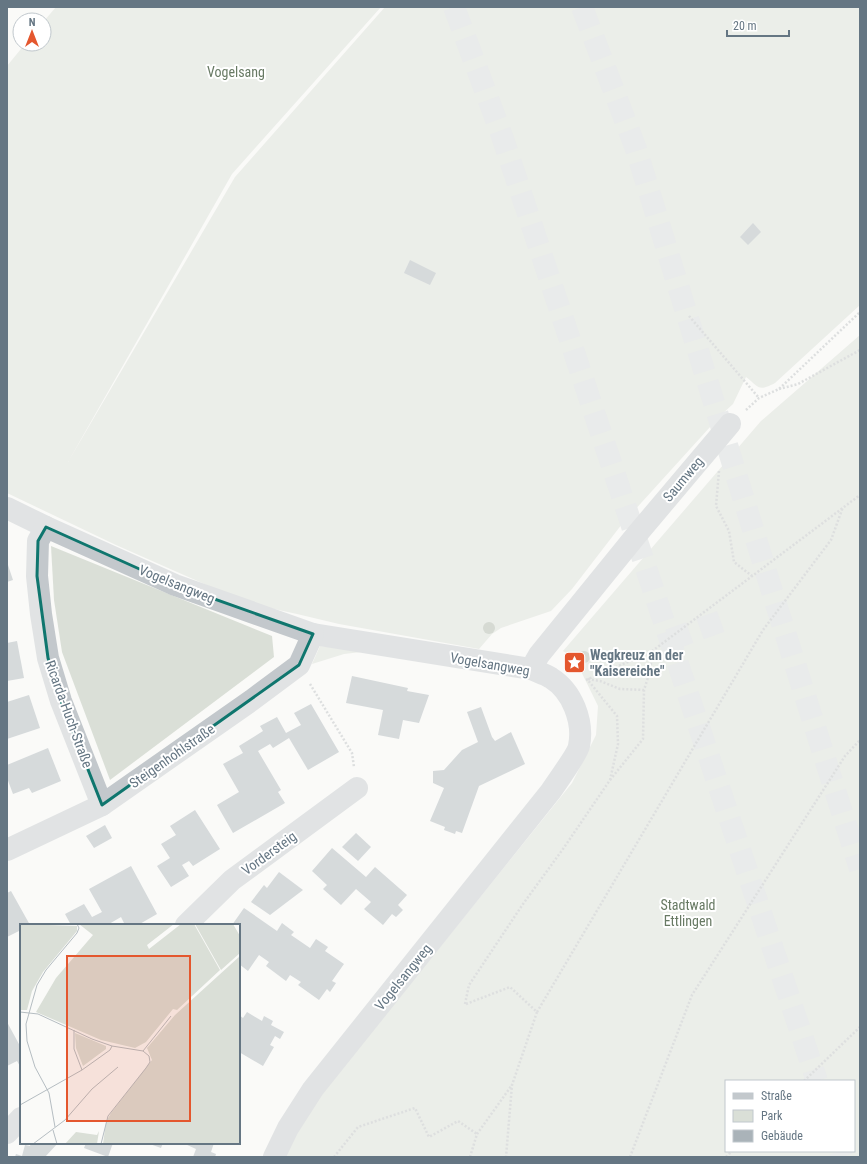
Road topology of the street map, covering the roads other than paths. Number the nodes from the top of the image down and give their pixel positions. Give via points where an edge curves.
1 (730, 424) road end
2 (7, 508) edge
3 (46, 527) junction
4 (313, 634) junction
5 (531, 669) junction
6 (357, 788) road end
7 (102, 805) junction
8 (7, 850) edge
9 (187, 924) edge
10 (20, 1119) edge
11 (7, 1133) edge
12 (274, 1157) edge

1 - 5 street, Saumweg via 638,533 544,649
2 - 3 street, Vogelsangweg
3 - 4 street, Vogelsangweg via 175,585
3 - 7 street, Ricarda-Huch-Straße via 38,541 37,576 48,658 61,701
4 - 5 street, Vogelsangweg
4 - 7 street, Steigenhohlstraße via 299,665
5 - 12 street, Vogelsangweg via 551,678 564,689 575,707 580,726 579,747 551,791 313,1089 288,1128
6 - 9 street, Vordersteig via 232,880
7 - 8 street, Steigenhohlstraße
10 - 11 street

